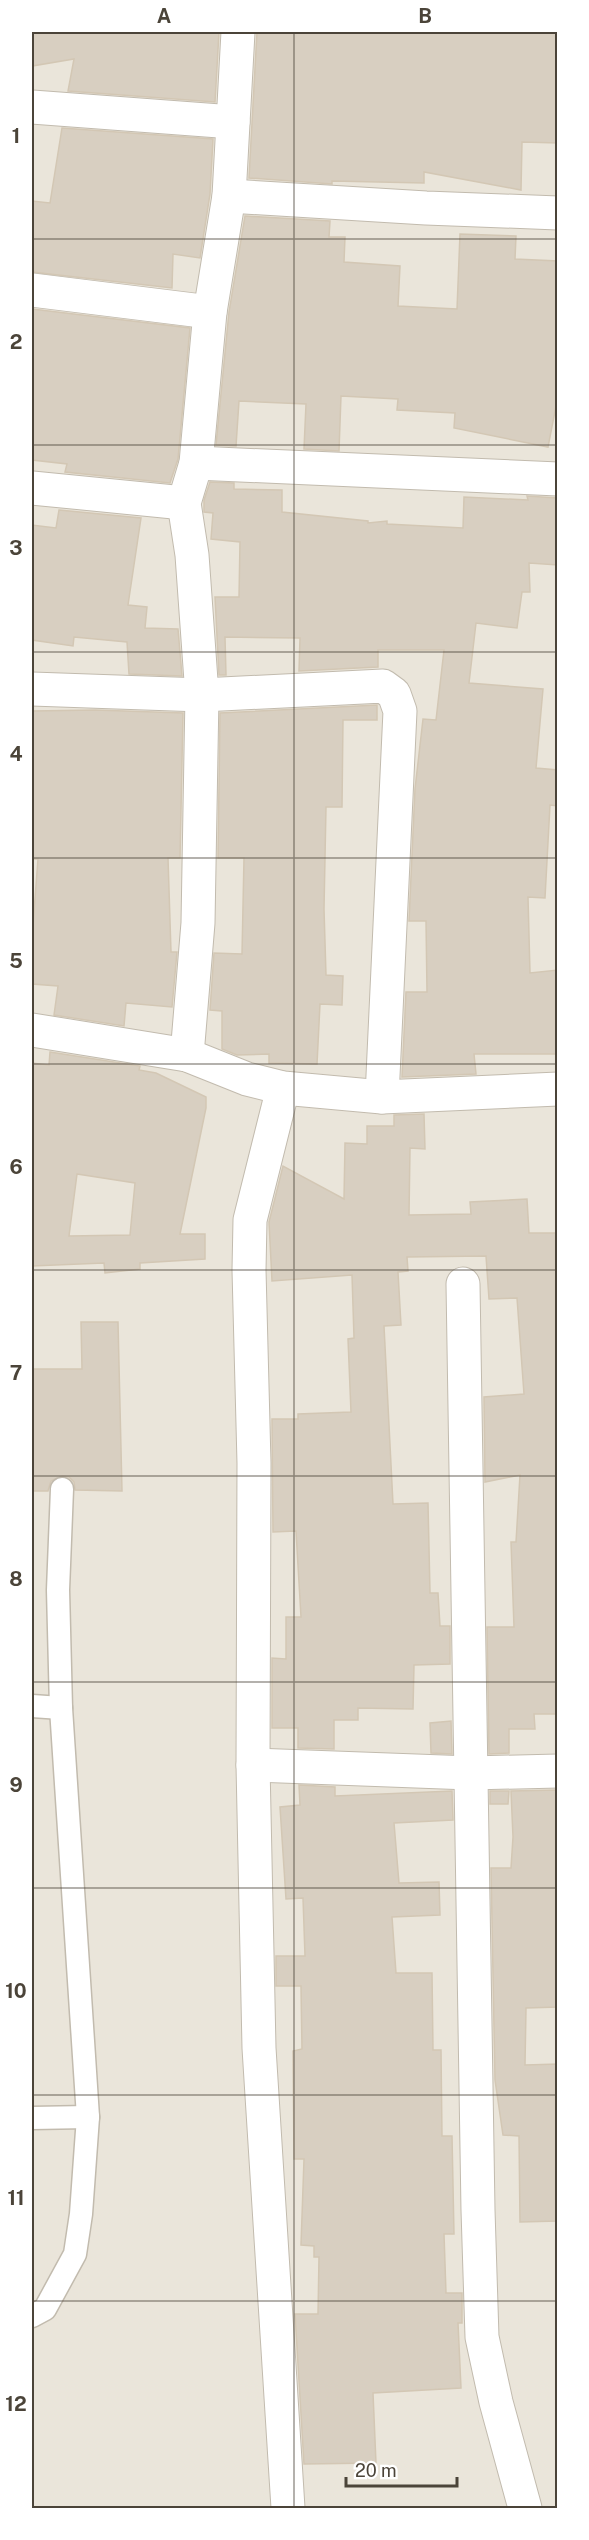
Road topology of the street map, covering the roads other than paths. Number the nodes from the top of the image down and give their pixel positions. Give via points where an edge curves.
1 (238, 32) edge
2 (32, 107) edge
3 (233, 122) junction
4 (229, 196) junction
5 (558, 213) edge
6 (32, 290) edge
7 (210, 312) junction
8 (196, 463) junction
9 (558, 478) edge
10 (32, 488) edge
11 (184, 503) junction
12 (32, 689) edge
13 (202, 695) junction
14 (32, 1030) edge
15 (187, 1055) junction
16 (283, 1088) junction
17 (558, 1089) edge
18 (382, 1097) junction
19 (463, 1284) dead end
20 (62, 1489) dead end
21 (32, 1706) edge
22 (61, 1708) junction
23 (253, 1765) junction
24 (558, 1771) edge
25 (470, 1773) junction
26 (88, 2117) junction
27 (32, 2118) edge
28 (32, 2316) edge
29 (288, 2508) edge
30 (525, 2508) edge

1 - 3 street
2 - 3 street
3 - 4 street
4 - 5 street
4 - 7 street
6 - 7 street
7 - 8 street
8 - 9 street
8 - 11 street
10 - 11 street
11 - 13 street via 192,555
12 - 13 street
13 - 15 street via 198,923
13 - 18 street via 383,686 394,694 400,711
14 - 15 street
15 - 16 street via 247,1079
16 - 18 street
16 - 23 street via 250,1220
17 - 18 street
19 - 25 street
20 - 22 lane via 58,1590
21 - 22 lane
22 - 26 lane
23 - 25 street
23 - 29 street via 259,2048
24 - 25 street
25 - 30 street via 482,2337
26 - 27 lane
26 - 28 lane via 75,2254 45,2309

